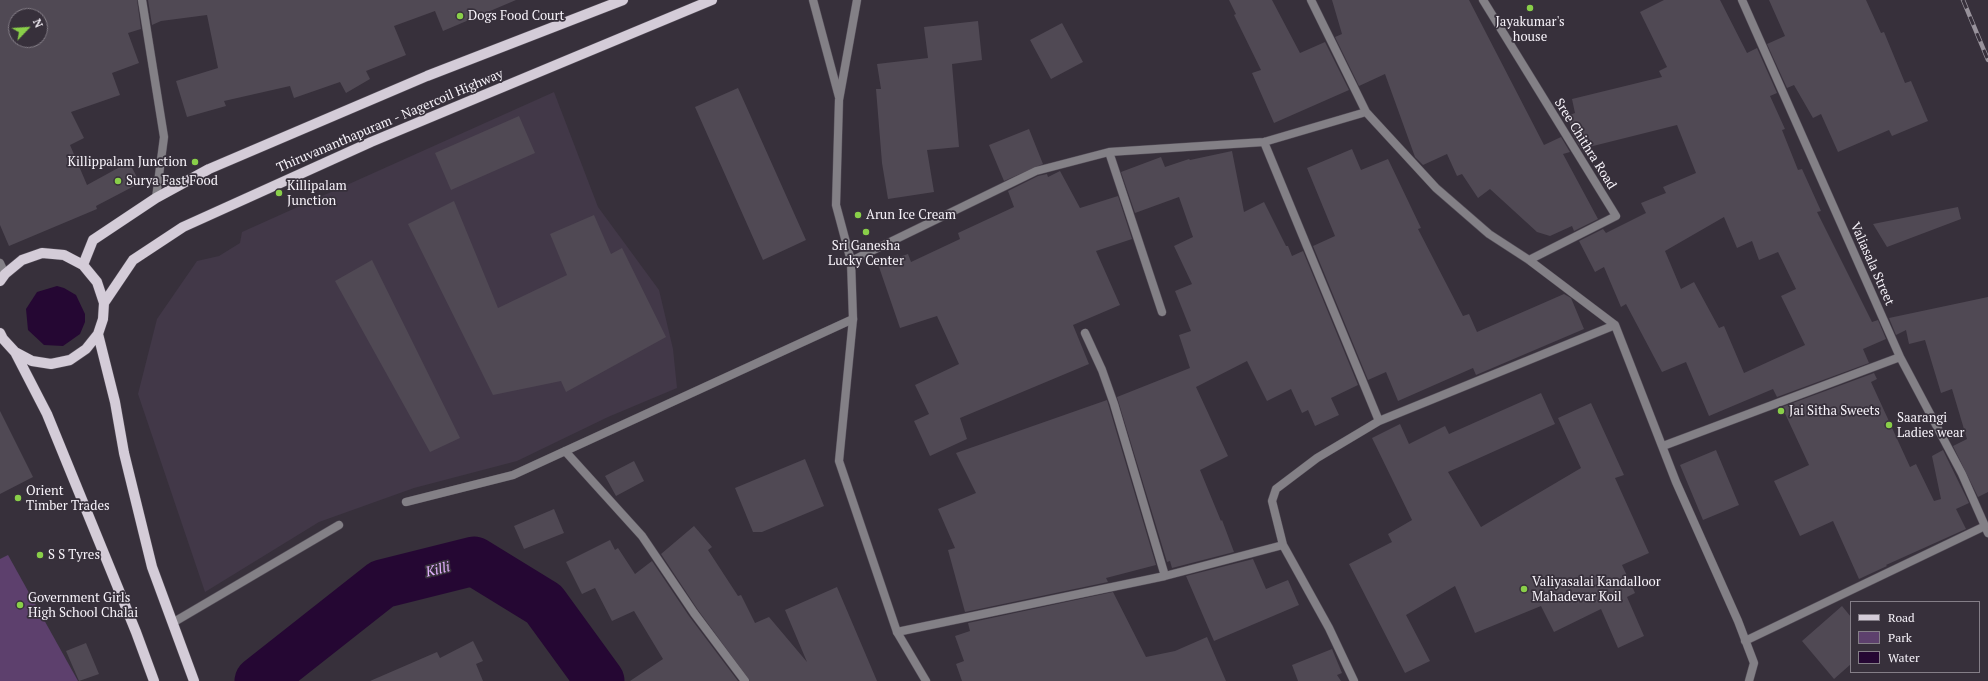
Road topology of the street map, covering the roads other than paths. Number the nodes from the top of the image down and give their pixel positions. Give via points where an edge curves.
1 (142, 0) edge
2 (622, 0) edge
3 (712, 0) edge
4 (812, 0) edge
5 (857, 0) edge
6 (1311, 0) edge
7 (1483, 0) edge
8 (1742, 0) edge
9 (839, 100) junction
10 (1366, 112) junction
11 (1264, 142) junction
12 (1109, 152) junction
13 (156, 198) junction
14 (1528, 260) junction
15 (851, 261) junction
16 (0, 263) edge
17 (83, 265) junction
18 (2, 278) edge
19 (104, 303) junction
20 (1162, 312) dead end
21 (853, 319) junction
22 (1615, 325) junction
23 (0, 333) edge
24 (1085, 333) dead end
25 (98, 334) junction
26 (15, 352) junction
27 (1900, 357) junction
28 (1379, 421) junction
29 (1663, 446) junction
30 (565, 451) junction
31 (406, 502) dead end
32 (339, 525) dead end
33 (1987, 530) edge
34 (1283, 545) junction
35 (1165, 576) junction
36 (174, 622) junction
37 (897, 632) junction
38 (1745, 640) junction
39 (154, 681) edge
40 (194, 681) edge
41 (745, 681) edge
42 (926, 681) edge
43 (1354, 681) edge
44 (1749, 681) edge

1 - 13 street via 164,138
2 - 13 main road, Thiruvananthapuram - Nagercoil Highway via 427,76 209,168
3 - 19 main road, Thiruvananthapuram - Nagercoil Highway via 371,142 183,227 133,260
4 - 9 street
5 - 9 street
6 - 10 street
7 - 14 street, Sree Chithra Road via 1616,216
8 - 27 street, Valiasala Street
9 - 15 street via 836,205
10 - 11 street
10 - 14 street via 1436,188 1489,234
11 - 12 street
11 - 28 street
12 - 15 street via 1036,171
12 - 20 street
13 - 17 main road, Thiruvananthapuram - Nagercoil Highway via 92,240
14 - 22 street
15 - 21 street
16 - 18 street
17 - 18 main road, Thiruvananthapuram - Nagercoil Highway via 64,255 42,253 22,260
17 - 19 main road, Thiruvananthapuram - Nagercoil Highway via 97,282
19 - 25 main road, Thiruvananthapuram - Nagercoil Highway via 103,319
21 - 30 street
21 - 37 street via 839,461
22 - 28 street
22 - 29 street
23 - 26 main road, Thiruvananthapuram - Nagercoil Highway
24 - 35 street via 1114,404
25 - 26 main road, Thiruvananthapuram - Nagercoil Highway via 86,349 70,360 51,364 32,361
25 - 36 main road, Thiruvananthapuram - Nagercoil Highway via 152,567
26 - 39 main road, Thiruvananthapuram - Nagercoil Highway via 47,414
27 - 29 street
27 - 33 street, Valiasala Street via 1962,474
28 - 34 street via 1317,458 1276,489 1272,501
29 - 38 street via 1676,482
30 - 31 street via 513,475
30 - 41 street via 642,536 694,614
32 - 36 street
33 - 38 street
34 - 35 street
34 - 43 street via 1329,628
35 - 37 street
36 - 40 main road, Thiruvananthapuram - Nagercoil Highway
37 - 42 street
38 - 44 street via 1754,663

